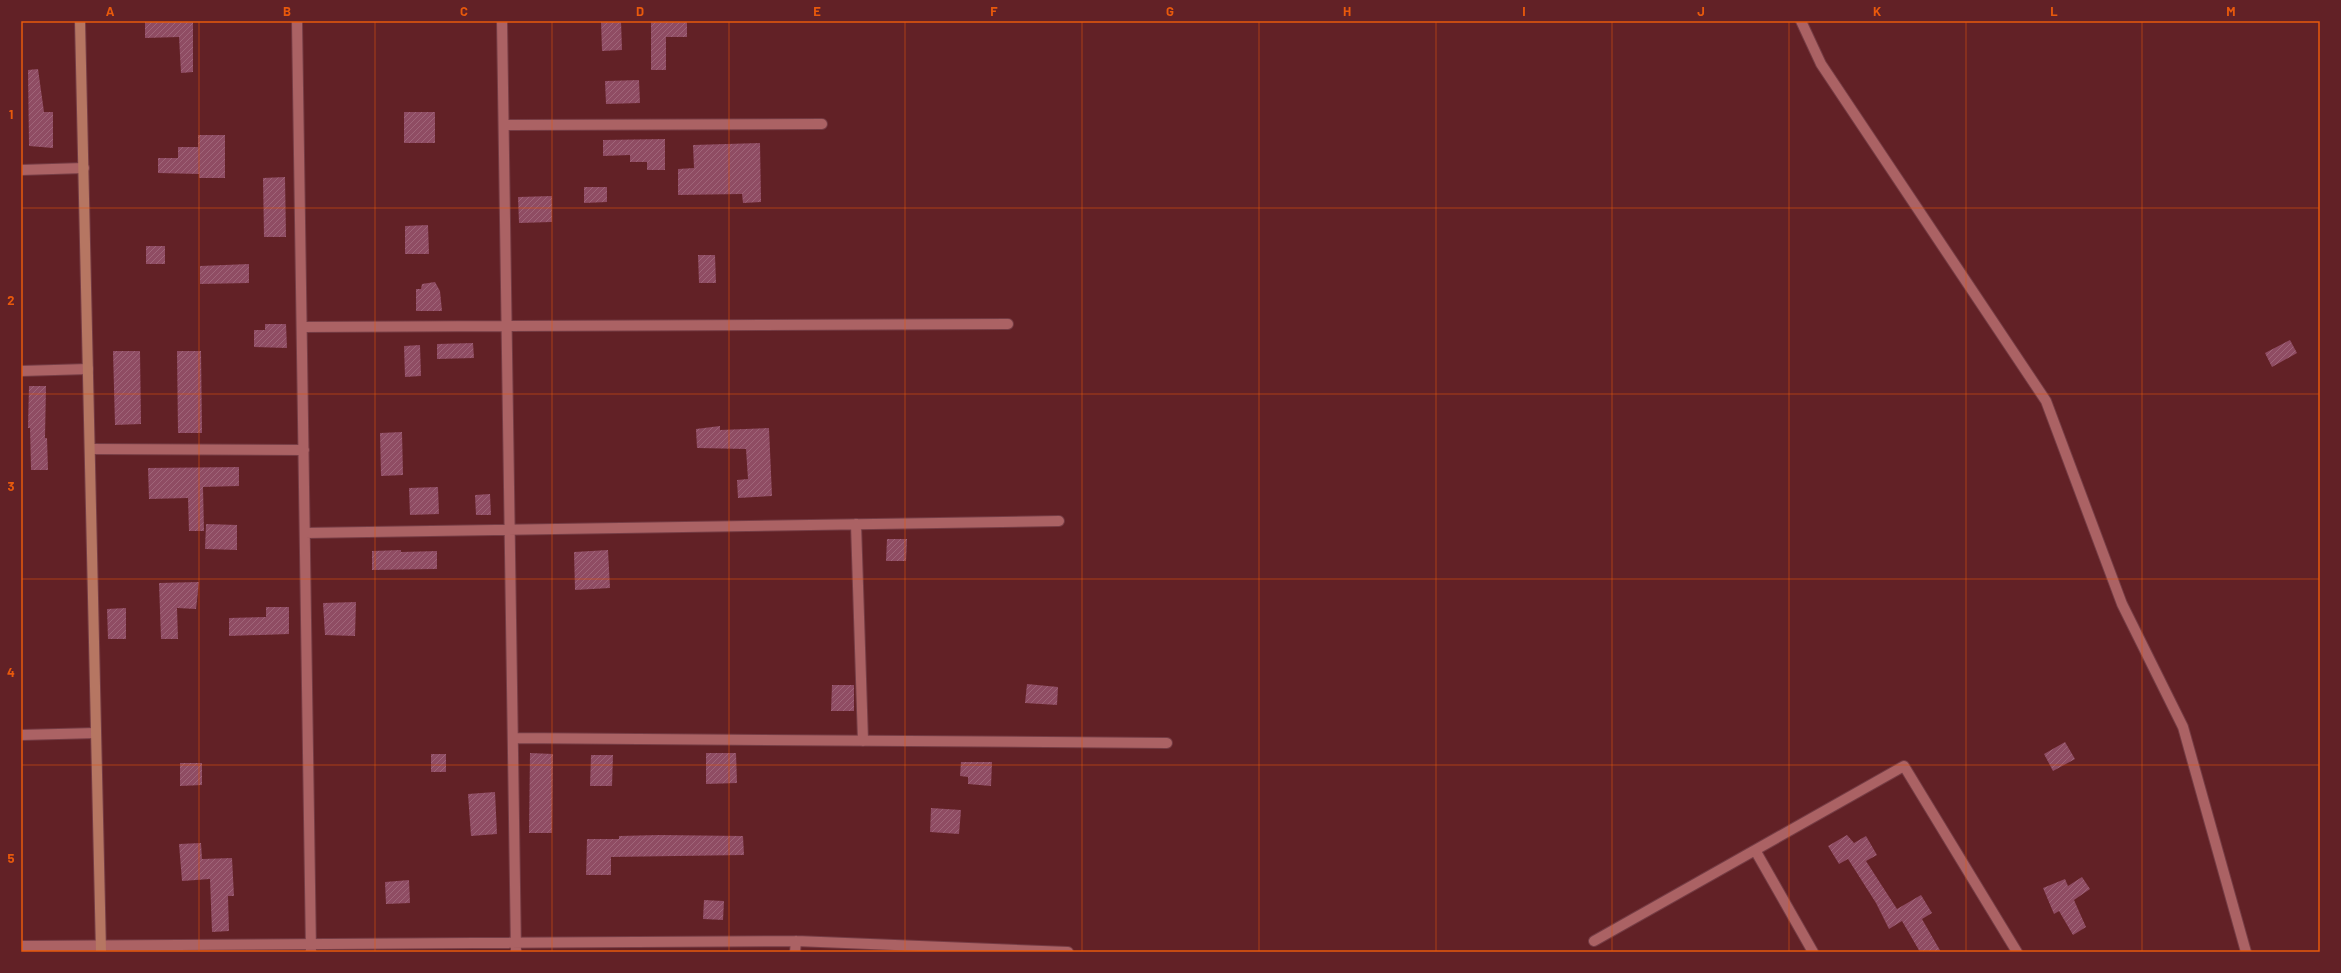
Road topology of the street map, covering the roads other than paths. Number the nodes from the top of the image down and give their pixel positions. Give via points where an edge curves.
1 (80, 21) edge
2 (297, 21) edge
3 (502, 21) edge
4 (1801, 21) edge
5 (822, 124) dead end
6 (504, 125) junction
7 (84, 168) junction
8 (21, 170) edge
9 (1008, 324) dead end
10 (507, 326) junction
11 (302, 327) junction
12 (88, 370) junction
13 (21, 371) edge
14 (90, 449) junction
15 (304, 450) junction
16 (1059, 521) dead end
17 (856, 524) junction
18 (510, 529) junction
19 (305, 532) junction
20 (96, 733) junction
21 (21, 735) edge
22 (513, 738) junction
23 (863, 741) junction
24 (1167, 743) dead end
25 (1755, 850) junction
26 (796, 941) junction
27 (1594, 941) dead end
28 (21, 946) edge
29 (311, 948) edge
30 (516, 948) edge
31 (101, 949) edge
32 (795, 952) edge
33 (1061, 952) edge
34 (1068, 952) edge
35 (1813, 952) edge
36 (2018, 952) edge
37 (2246, 952) edge

1 - 7 main road
2 - 11 street
3 - 6 street
4 - 37 street via 1821,64 2046,401 2122,604 2183,727
5 - 6 street
6 - 10 street
7 - 8 street
7 - 12 main road
9 - 10 street
10 - 11 street
10 - 18 street
11 - 15 street
12 - 13 street
12 - 14 main road
14 - 15 street
14 - 20 main road
15 - 19 street
16 - 17 street
17 - 18 street
17 - 23 street
18 - 19 street
18 - 22 street
19 - 29 street
20 - 21 street
20 - 31 main road
22 - 23 street
22 - 30 street
23 - 24 street
25 - 27 street
25 - 35 street
25 - 36 street via 1904,766
26 - 30 street
26 - 32 street
26 - 33 street
28 - 31 street
29 - 30 street
29 - 31 street
33 - 34 street

